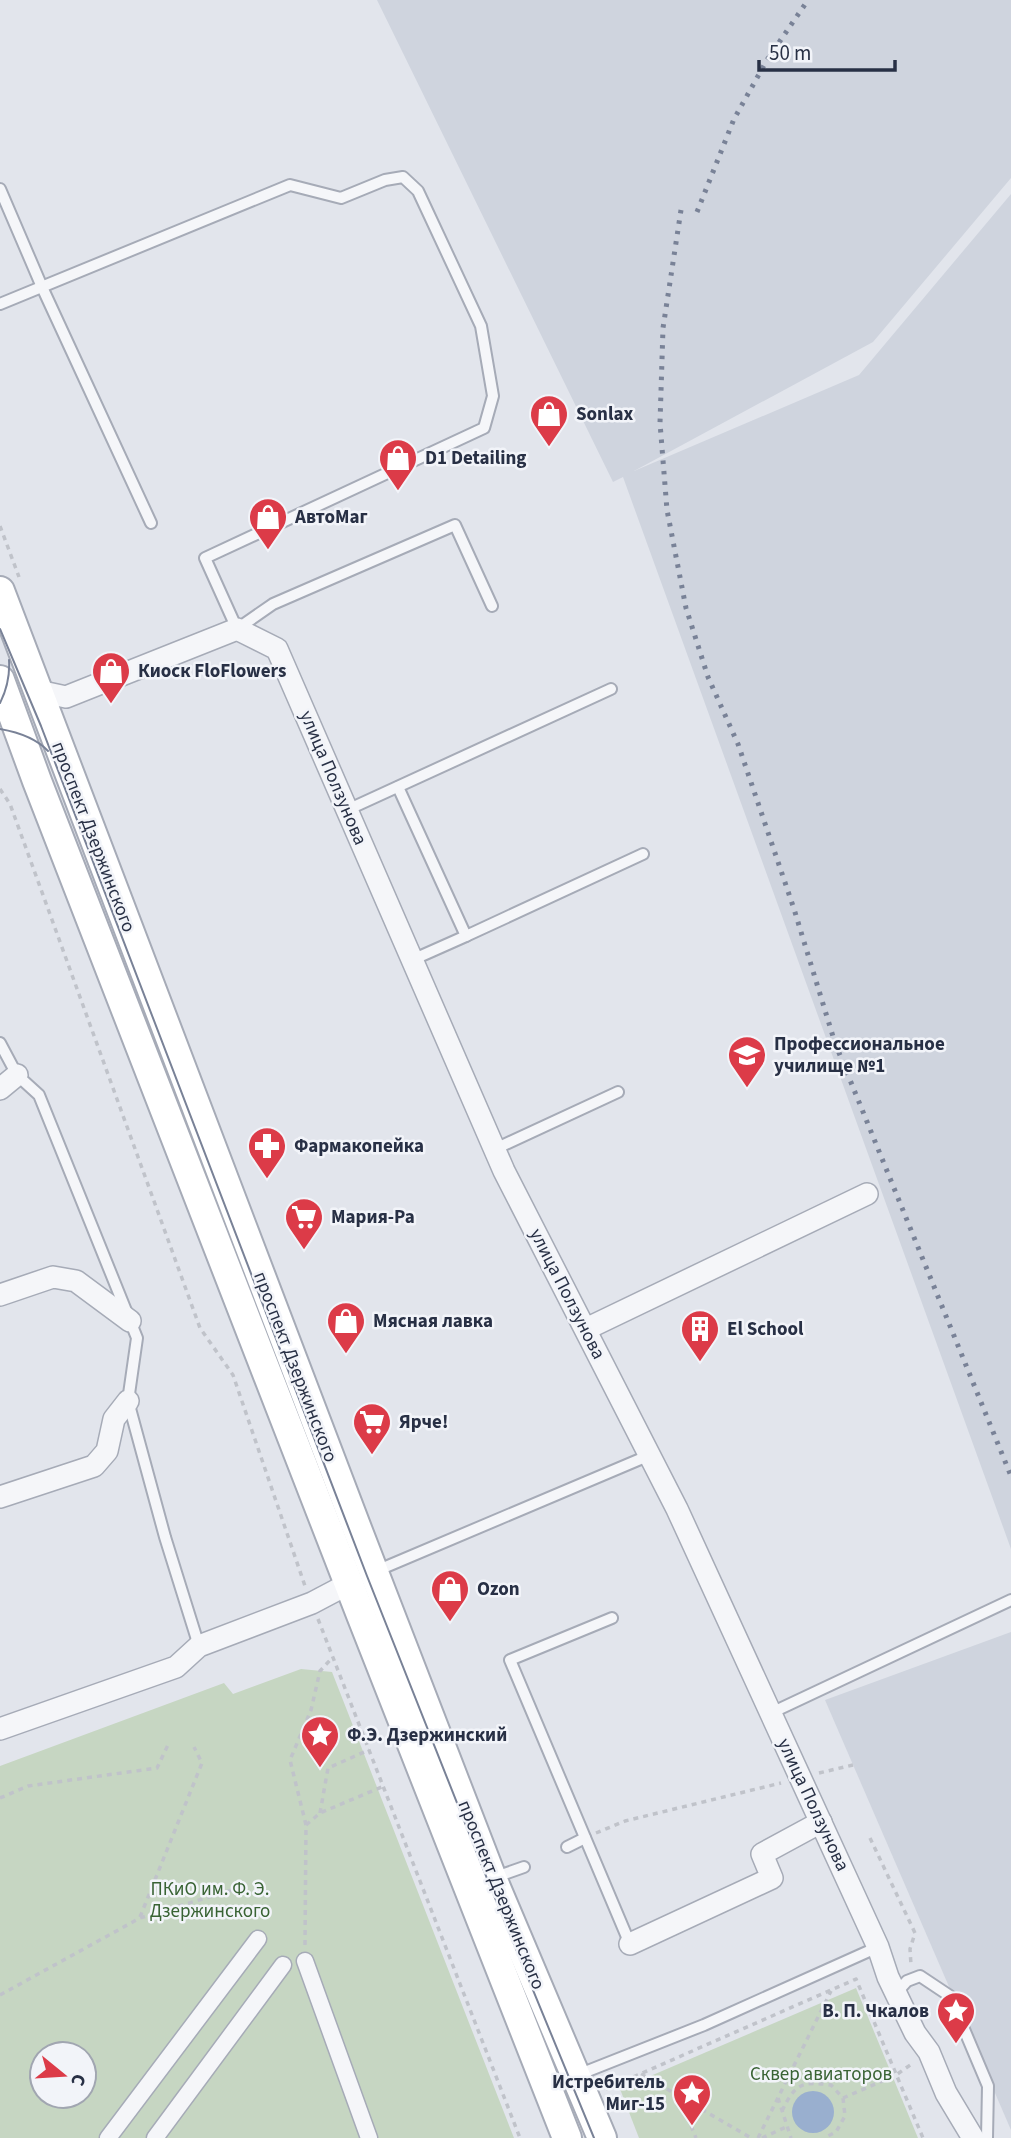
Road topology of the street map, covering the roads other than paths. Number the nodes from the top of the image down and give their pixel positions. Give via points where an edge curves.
1 (0, 189) edge
2 (42, 287) junction
3 (0, 304) edge
4 (151, 523) dead end
5 (0, 591) edge
6 (492, 606) dead end
7 (237, 629) junction
8 (611, 689) dead end
9 (38, 691) junction
10 (3, 696) edge
11 (66, 697) junction
12 (50, 722) junction
13 (10, 737) edge
14 (398, 787) junction
15 (347, 810) junction
16 (643, 853) dead end
17 (466, 936) junction
18 (412, 960) junction
19 (0, 1043) edge
20 (17, 1075) junction
21 (0, 1089) edge
22 (618, 1092) dead end
23 (495, 1149) junction
24 (867, 1194) dead end
25 (0, 1295) edge
26 (130, 1321) junction
27 (586, 1329) junction
28 (128, 1401) junction
29 (650, 1455) junction
30 (0, 1497) edge
31 (374, 1572) junction
32 (348, 1584) junction
33 (1011, 1600) edge
34 (612, 1618) dead end
35 (199, 1646) junction
36 (771, 1713) junction
37 (0, 1729) edge
38 (821, 1822) junction
39 (585, 1838) junction
40 (567, 1847) dead end
41 (524, 1867) dead end
42 (480, 1884) junction
43 (258, 1939) dead end
44 (630, 1944) joint
45 (878, 1947) junction
46 (305, 1961) road end
47 (284, 1965) dead end
48 (896, 1993) junction
49 (561, 2082) junction
50 (108, 2138) edge
51 (155, 2138) edge
52 (369, 2138) edge
53 (566, 2138) edge
54 (602, 2138) edge
55 (972, 2138) edge
56 (987, 2138) edge

1 - 2 lane
2 - 3 lane
2 - 4 lane
2 - 7 lane via 290,185 341,198 404,177 418,191 481,326 494,396 484,428 205,558
5 - 9 main road, проспект Дзержинского
6 - 7 lane via 455,525 274,604
7 - 11 street
7 - 15 street, улица Ползунова via 277,649
8 - 14 lane
9 - 10 main road
9 - 11 street
9 - 12 main road, проспект Дзержинского
10 - 13 main road, проспект Дзержинского
11 - 12 street
12 - 13 main road
12 - 31 main road, проспект Дзержинского
13 - 32 main road, проспект Дзержинского
14 - 15 lane
14 - 17 lane
15 - 18 street, улица Ползунова
16 - 17 lane
17 - 18 lane
18 - 23 street, улица Ползунова
19 - 20 lane
20 - 21 street
20 - 26 lane via 39,1095
22 - 23 lane
23 - 27 street, улица Ползунова
24 - 27 street
25 - 26 street via 53,1278 76,1281
26 - 28 lane via 136,1338
27 - 29 street, улица Ползунова
28 - 30 street via 114,1419 107,1451 94,1466
28 - 35 lane
29 - 31 lane
29 - 36 street, улица Ползунова
31 - 32 main road
31 - 42 main road, проспект Дзержинского
32 - 35 street via 312,1603
32 - 42 main road, проспект Дзержинского
33 - 36 lane
34 - 39 lane via 510,1660
35 - 37 street via 176,1667
36 - 38 street, улица Ползунова
38 - 44 street via 762,1854 772,1878
38 - 45 street, улица Ползунова
39 - 40 lane
39 - 44 lane
41 - 42 lane
42 - 49 main road, проспект Дзержинского
43 - 50 street
45 - 48 street, улица Ползунова
45 - 49 lane via 704,2025
46 - 52 street
47 - 51 street
48 - 55 street, улица Ползунова
48 - 56 lane via 920,1976 950,1996 988,2086
49 - 53 main road, проспект Дзержинского
49 - 54 main road, проспект Дзержинского

